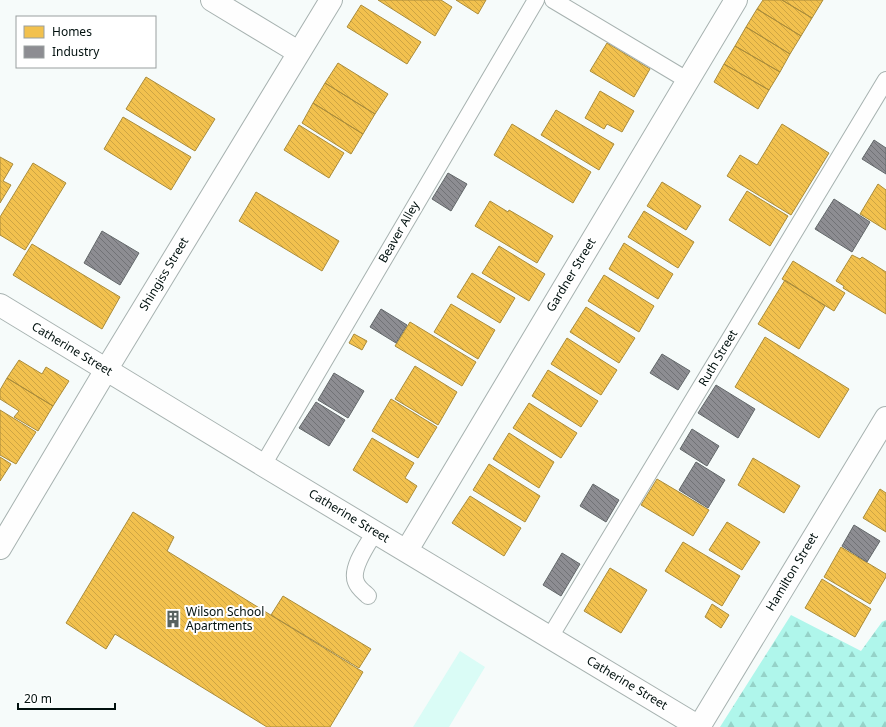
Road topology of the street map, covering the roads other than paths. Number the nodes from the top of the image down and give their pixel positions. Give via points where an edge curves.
1 (212, 0) edge
2 (331, 0) edge
3 (536, 0) edge
4 (553, 0) edge
5 (736, 0) edge
6 (298, 52) junction
7 (687, 80) junction
8 (886, 80) edge
9 (0, 305) edge
10 (106, 370) junction
11 (886, 418) edge
12 (263, 465) junction
13 (376, 532) junction
14 (0, 548) edge
15 (407, 550) junction
16 (368, 596) dead end
17 (550, 637) junction
18 (699, 727) edge

1 - 6 street
2 - 6 street, Shingiss Street
3 - 12 lane, Beaver Alley
4 - 7 lane
5 - 7 street, Gardner Street
6 - 10 street, Shingiss Street
7 - 15 street, Gardner Street
8 - 17 lane, Ruth Street
9 - 10 street, Catherine Street
10 - 12 street, Catherine Street
10 - 14 street, Shingiss Street
11 - 18 street, Hamilton Street
12 - 13 street, Catherine Street
13 - 15 street, Catherine Street
13 - 16 lane via 355,570 355,581
15 - 17 street, Catherine Street
17 - 18 street, Catherine Street

